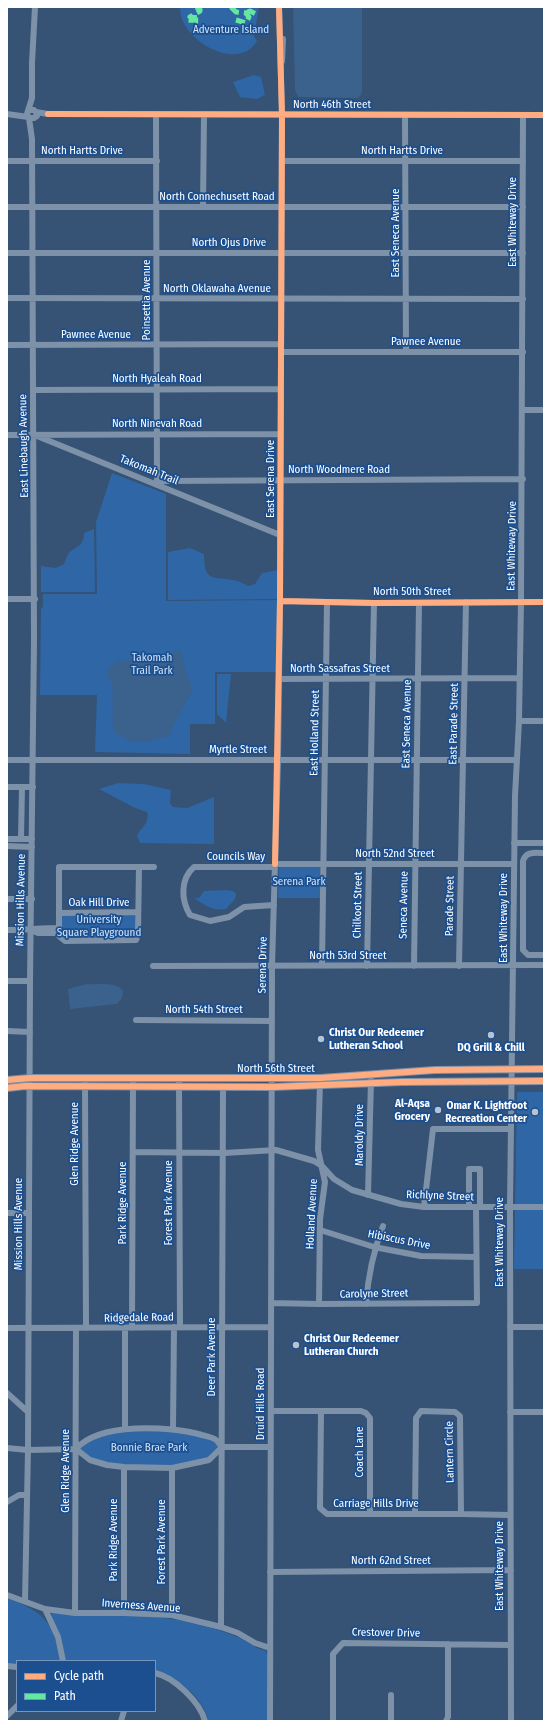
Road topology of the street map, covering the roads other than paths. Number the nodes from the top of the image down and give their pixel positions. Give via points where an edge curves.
1 (34, 7) edge
2 (279, 7) edge
3 (283, 7) edge
4 (282, 65) junction
5 (7, 114) edge
6 (32, 114) junction
7 (282, 114) junction
8 (405, 114) junction
9 (523, 114) junction
10 (156, 115) junction
11 (204, 115) junction
12 (544, 115) edge
13 (7, 161) edge
14 (32, 161) junction
15 (157, 161) junction
16 (282, 161) junction
17 (405, 161) junction
18 (523, 161) junction
19 (7, 207) edge
20 (32, 207) junction
21 (157, 207) junction
22 (203, 207) junction
23 (281, 207) junction
24 (405, 207) junction
25 (523, 207) junction
26 (7, 253) edge
27 (32, 253) junction
28 (157, 253) junction
29 (281, 253) junction
30 (406, 253) junction
31 (523, 253) junction
32 (7, 298) edge
33 (32, 298) junction
34 (157, 299) junction
35 (281, 299) junction
36 (406, 299) junction
37 (523, 299) junction
38 (157, 344) junction
39 (281, 344) junction
40 (7, 345) edge
41 (32, 345) junction
42 (281, 352) junction
43 (406, 352) junction
44 (523, 352) junction
45 (158, 389) junction
46 (281, 389) junction
47 (33, 390) junction
48 (523, 410) junction
49 (544, 410) edge
50 (34, 434) junction
51 (157, 434) junction
52 (281, 434) junction
53 (7, 435) edge
54 (522, 479) junction
55 (281, 480) junction
56 (157, 485) junction
57 (280, 535) junction
58 (7, 599) edge
59 (35, 599) junction
60 (280, 601) junction
61 (327, 602) junction
62 (466, 602) junction
63 (522, 602) junction
64 (544, 602) edge
65 (374, 603) junction
66 (419, 603) junction
67 (418, 678) junction
68 (465, 678) junction
69 (520, 678) junction
70 (279, 679) junction
71 (326, 679) junction
72 (373, 679) junction
73 (519, 721) junction
74 (544, 721) edge
75 (7, 760) edge
76 (32, 760) junction
77 (278, 760) junction
78 (325, 760) junction
79 (371, 760) junction
80 (417, 760) junction
81 (463, 760) junction
82 (517, 760) junction
83 (7, 787) edge
84 (22, 787) junction
85 (33, 788) junction
86 (7, 839) edge
87 (21, 839) junction
88 (32, 839) junction
89 (514, 843) junction
90 (544, 843) edge
91 (276, 844) joint
92 (415, 845) joint
93 (7, 846) edge
94 (32, 847) junction
95 (460, 847) joint
96 (544, 853) edge
97 (323, 863) junction
98 (369, 863) junction
99 (415, 864) junction
100 (461, 864) junction
101 (514, 864) junction
102 (275, 866) junction
103 (139, 867) junction
104 (154, 867) dead end
105 (7, 899) edge
106 (32, 899) junction
107 (274, 905) junction
108 (138, 912) junction
109 (59, 913) junction
110 (7, 930) edge
111 (31, 930) junction
112 (59, 931) junction
113 (544, 955) edge
114 (322, 965) junction
115 (513, 965) junction
116 (544, 965) edge
117 (153, 966) dead end
118 (272, 966) junction
119 (367, 966) junction
120 (414, 966) junction
121 (459, 966) junction
122 (7, 981) edge
123 (30, 981) junction
124 (136, 1020) dead end
125 (272, 1021) junction
126 (7, 1031) edge
127 (30, 1032) junction
128 (512, 1069) junction
129 (544, 1069) edge
130 (454, 1070) junction
131 (371, 1078) junction
132 (7, 1080) edge
133 (454, 1081) junction
134 (512, 1081) junction
135 (544, 1081) edge
136 (30, 1082) junction
137 (85, 1082) junction
138 (133, 1082) junction
139 (179, 1082) junction
140 (320, 1082) junction
141 (272, 1083) junction
142 (223, 1086) junction
143 (7, 1088) edge
144 (511, 1129) junction
145 (271, 1151) junction
146 (134, 1152) junction
147 (179, 1152) junction
148 (224, 1153) junction
149 (322, 1166) junction
150 (368, 1195) junction
151 (424, 1207) junction
152 (469, 1207) junction
153 (478, 1207) junction
154 (510, 1207) junction
155 (544, 1207) edge
156 (7, 1213) edge
157 (29, 1213) junction
158 (383, 1226) dead end
159 (320, 1230) junction
160 (374, 1247) junction
161 (476, 1257) junction
162 (271, 1303) junction
163 (319, 1304) junction
164 (366, 1304) junction
165 (177, 1327) junction
166 (222, 1327) junction
167 (271, 1327) junction
168 (510, 1327) junction
169 (544, 1327) edge
170 (7, 1328) edge
171 (76, 1328) junction
172 (86, 1328) junction
173 (125, 1328) junction
174 (132, 1328) junction
175 (28, 1329) junction
176 (7, 1393) edge
177 (271, 1411) junction
178 (321, 1411) junction
179 (28, 1412) junction
180 (510, 1412) junction
181 (544, 1412) edge
182 (125, 1429) junction
183 (173, 1429) junction
184 (222, 1447) junction
185 (270, 1447) junction
186 (7, 1448) edge
187 (76, 1449) junction
188 (28, 1450) junction
189 (124, 1467) junction
190 (172, 1468) junction
191 (27, 1495) junction
192 (7, 1502) edge
193 (370, 1514) junction
194 (415, 1514) junction
195 (461, 1514) junction
196 (510, 1515) junction
197 (511, 1570) junction
198 (270, 1572) junction
199 (7, 1595) edge
200 (25, 1601) junction
201 (45, 1609) junction
202 (75, 1613) junction
203 (124, 1613) junction
204 (172, 1615) junction
205 (221, 1627) junction
206 (448, 1644) junction
207 (510, 1645) junction
208 (270, 1648) junction
209 (63, 1660) edge
210 (156, 1674) edge
211 (391, 1695) dead end
212 (16, 1707) edge
213 (7, 1716) edge
214 (205, 1721) edge
215 (270, 1721) edge
216 (333, 1721) edge
217 (391, 1721) edge
218 (446, 1721) edge
219 (511, 1721) edge

1 - 6 street, East Linebaugh Avenue
2 - 4 street via 279,54
3 - 4 street
4 - 7 street, East Serena Drive
5 - 6 street, North 46th Street
6 - 10 street, North 46th Street
6 - 14 street, East Linebaugh Avenue
7 - 8 street, North 46th Street
7 - 11 street, North 46th Street
7 - 16 street, East Serena Drive
8 - 9 street, North 46th Street
8 - 17 street, East Seneca Avenue
9 - 12 street, North 46th Street
9 - 18 street, East Whiteway Drive
10 - 11 street, North 46th Street
10 - 15 street, Poinsettia Avenue
11 - 22 street
13 - 14 street, North Hartts Drive
14 - 15 street, North Hartts Drive
14 - 20 street, East Linebaugh Avenue
15 - 21 street, Poinsettia Avenue
16 - 17 street, North Hartts Drive
16 - 23 street, East Serena Drive
17 - 18 street, North Hartts Drive
17 - 24 street, East Seneca Avenue
18 - 25 street, East Whiteway Drive
19 - 20 street, North Connechusett Road
20 - 21 street, North Connechusett Road
20 - 27 street, East Linebaugh Avenue
21 - 22 street, North Connechusett Road
21 - 28 street, Poinsettia Avenue
22 - 23 street, North Connechusett Road
23 - 24 street, North Connechusett Road
23 - 29 street, East Serena Drive
24 - 25 street, North Connechusett Road
24 - 30 street, East Seneca Avenue
25 - 31 street, East Whiteway Drive
26 - 27 street, North Ojus Drive
27 - 28 street, North Ojus Drive
27 - 33 street, East Linebaugh Avenue
28 - 29 street, North Ojus Drive
28 - 34 street, Poinsettia Avenue
29 - 30 street, North Ojus Drive
29 - 35 street, East Serena Drive
30 - 31 street, North Ojus Drive
30 - 36 street, East Seneca Avenue
31 - 37 street, East Whiteway Drive
32 - 33 street, North Oklawaha Avenue
33 - 34 street, North Oklawaha Avenue
33 - 41 street, East Linebaugh Avenue
34 - 35 street, North Oklawaha Avenue
34 - 38 street, Poinsettia Avenue
35 - 36 street, North Oklawaha Avenue
35 - 39 street, East Serena Drive
36 - 37 street, North Oklawaha Avenue
36 - 43 street, East Seneca Avenue
37 - 44 street, East Whiteway Drive
38 - 39 street, Pawnee Avenue
38 - 41 street, Pawnee Avenue
38 - 45 street, Poinsettia Avenue
39 - 42 street, East Serena Drive
40 - 41 street, Pawnee Avenue
41 - 47 street, East Linebaugh Avenue
42 - 43 street, Pawnee Avenue
42 - 46 street, East Serena Drive
43 - 44 street, Pawnee Avenue
44 - 48 street, East Whiteway Drive
45 - 46 street, North Hyaleah Road
45 - 47 street, North Hyaleah Road
45 - 51 street, Poinsettia Avenue
46 - 52 street, East Serena Drive
47 - 50 street, East Linebaugh Avenue
48 - 49 street
48 - 54 street, East Whiteway Drive
50 - 51 street, North Ninevah Road
50 - 53 street, Takomah Trail
50 - 56 street, Takomah Trail
50 - 59 street, East Linebaugh Avenue
51 - 52 street, North Ninevah Road
51 - 56 street, Poinsettia Avenue
52 - 55 street, East Serena Drive
54 - 55 street, North Woodmere Road
54 - 63 street, East Whiteway Drive
55 - 56 street, North Woodmere Road via 164,481
55 - 57 street, East Serena Drive
56 - 57 street, Takomah Trail
57 - 60 street, East Serena Drive
58 - 59 street
59 - 76 street, East Linebaugh Avenue
60 - 61 street, North 50th Street
60 - 70 street, East Serena Drive
61 - 65 street, North 50th Street
61 - 71 street, East Holland Street
62 - 63 street, North 50th Street
62 - 66 street, North 50th Street
62 - 68 street, East Parade Street
63 - 64 street, North 50th Street
63 - 69 street, East Whiteway Drive
65 - 66 street, North 50th Street
65 - 72 street, Chilkoot Street
66 - 67 street, East Seneca Avenue
67 - 68 street, North Sassafras Street
67 - 72 street, North Sassafras Street
67 - 80 street, East Seneca Avenue
68 - 69 street, North Sassafras Street
68 - 81 street, East Parade Street
69 - 73 street, East Whiteway Drive
70 - 71 street, North Sassafras Street
70 - 77 street, East Serena Drive
71 - 72 street, North Sassafras Street
71 - 78 street, East Holland Street
72 - 79 street, Chilkoot Street
73 - 74 street
73 - 82 street, East Whiteway Drive
75 - 76 street, Myrtle Street
76 - 77 street, Myrtle Street
76 - 85 street, East Linebaugh Avenue
77 - 78 street, Myrtle Street
77 - 91 street, East Serena Drive
78 - 79 street, Myrtle Street
78 - 97 street, East Holland Street
79 - 80 street, Myrtle Street
79 - 98 street, Chilkoot Street
80 - 81 street, Myrtle Street
80 - 92 street, East Seneca Avenue
81 - 82 street, Myrtle Street
81 - 95 street, East Parade Street
82 - 89 street, East Whiteway Drive
83 - 84 street
84 - 85 street
84 - 87 street
85 - 88 street, Mission Hills Avenue
86 - 87 street
87 - 88 street
88 - 94 street, Mission Hills Avenue
89 - 90 street
89 - 101 street, East Whiteway Drive
91 - 102 street, Serena Drive
92 - 99 street, Seneca Avenue
93 - 94 street
94 - 106 street, Mission Hills Avenue
95 - 100 street, Parade Street
96 - 113 street via 529,853 523,861 523,950 528,956
97 - 98 street, North 52nd Street
97 - 102 street, North 52nd Street
97 - 114 street, East Holland Street
98 - 99 street, North 52nd Street
98 - 119 street, Chilkoot Street
99 - 100 street, North 52nd Street
99 - 120 street, Seneca Avenue
100 - 101 street, North 52nd Street
100 - 121 street, Parade Street
101 - 115 street, East Whiteway Drive
102 - 107 street, Serena Drive
102 - 107 street, Councils Way via 194,867 188,872 184,883 184,906 190,915 210,921 229,918 244,906
103 - 104 street
103 - 108 street
103 - 109 street via 59,867
105 - 106 street
106 - 111 street, Mission Hills Avenue
107 - 118 street, Serena Drive
108 - 109 street, Oak Hill Drive
108 - 112 street via 136,940 65,941 61,939
109 - 112 street
110 - 111 street
111 - 112 street via 38,933
111 - 123 street, Mission Hills Avenue
114 - 118 street, North 53rd Street
114 - 119 street, North 53rd Street
115 - 116 street, North 53rd Street
115 - 121 street, North 53rd Street
115 - 128 street, East Whiteway Drive
117 - 118 street, North 53rd Street
118 - 125 street, Serena Drive
119 - 120 street, North 53rd Street
120 - 121 street, North 53rd Street
122 - 123 street
123 - 127 street, Mission Hills Avenue
124 - 125 street, North 54th Street
125 - 141 street, Serena Drive
126 - 127 street
127 - 136 street, Mission Hills Avenue
128 - 129 main road, North 56th Street
128 - 130 main road, North 56th Street
128 - 134 street, East Whiteway Drive
130 - 131 main road, North 56th Street
130 - 133 main road
131 - 133 main road, North 56th Street
131 - 140 main road, North 56th Street
131 - 150 street, Maroldy Drive
132 - 136 main road, North 56th Street
133 - 134 main road, North 56th Street
134 - 135 main road, North 56th Street
134 - 144 street, East Whiteway Drive
136 - 137 main road, North 56th Street
136 - 143 main road, North 56th Street
136 - 157 street, Mission Hills Avenue
137 - 138 main road, North 56th Street
137 - 172 street, Glen Ridge Avenue
138 - 139 main road, North 56th Street
138 - 146 street, Park Ridge Avenue
139 - 141 main road, North 56th Street
139 - 142 main road, North 56th Street
139 - 147 street, Forest Park Avenue
140 - 141 main road, North 56th Street
140 - 149 street, Holland Avenue via 318,1150
141 - 142 main road, North 56th Street
141 - 145 street, Druid Hills Road
142 - 148 street, Deer Park Avenue
144 - 151 street via 432,1129
144 - 154 street, East Whiteway Drive
145 - 148 street, Richlyne Street
145 - 149 street, Richlyne Street via 276,1150 314,1161
145 - 162 street, Druid Hills Road
146 - 147 street, Richlyne Street
146 - 174 street, Park Ridge Avenue
147 - 148 street, Richlyne Street
147 - 165 street, Forest Park Avenue
148 - 166 street, Deer Park Avenue
149 - 150 street, Richlyne Street via 334,1179 352,1190
149 - 159 street, Holland Avenue via 326,1182
150 - 151 street, Richlyne Street
151 - 152 street, Richlyne Street
152 - 153 street, Richlyne Street
152 - 153 street via 469,1169 480,1169
153 - 154 street, Richlyne Street
153 - 161 street
154 - 155 street, Richlyne Street
154 - 168 street, East Whiteway Drive
156 - 157 street
157 - 175 street, Mission Hills Avenue
158 - 160 street
159 - 160 street, Hibiscus Drive
159 - 163 street, Holland Avenue
160 - 161 street, Hibiscus Drive via 421,1256
160 - 164 street via 368,1274
161 - 164 street, Carolyne Street via 477,1302
162 - 163 street, Carolyne Street
162 - 167 street, Druid Hills Road
163 - 164 street, Carolyne Street
165 - 166 street, Ridgedale Road
165 - 174 street, Ridgedale Road
165 - 183 street, Forest Park Avenue
166 - 167 street, Ridgedale Road
166 - 184 street, Deer Park Avenue
167 - 177 street, Druid Hills Road
168 - 169 street
168 - 180 street, East Whiteway Drive
170 - 175 street, Ridgedale Road
171 - 172 street, Ridgedale Road
171 - 175 street, Ridgedale Road
171 - 187 street, Glen Ridge Avenue
172 - 173 street, Ridgedale Road
173 - 174 street, Ridgedale Road
173 - 182 street
175 - 179 street, Mission Hills Avenue
176 - 179 street
177 - 178 street
177 - 185 street, Druid Hills Road
178 - 193 street, Coach Lane via 361,1411 370,1418
178 - 193 street, Carriage Hills Drive via 320,1508 328,1514
179 - 188 street, Mission Hills Avenue
180 - 181 street
180 - 196 street, East Whiteway Drive
182 - 183 street
182 - 187 street via 82,1441
183 - 184 street via 216,1439
184 - 185 street
184 - 190 street via 209,1460
184 - 205 street, Deer Park Avenue
185 - 198 street, Druid Hills Road
186 - 188 street
187 - 188 street
187 - 189 street via 90,1460
187 - 202 street, Glen Ridge Avenue
188 - 191 street, Mission Hills Avenue
189 - 190 street
189 - 203 street, Park Ridge Avenue
190 - 204 street, Forest Park Avenue
191 - 192 street via 19,1495
191 - 200 street, Mission Hills Avenue
193 - 194 street, Carriage Hills Drive
194 - 195 street, Carriage Hills Drive
194 - 195 street, Lantern Circle via 416,1418 421,1411 455,1412 460,1416
195 - 196 street, Carriage Hills Drive
196 - 197 street, East Whiteway Drive
197 - 198 street, North 62nd Street
197 - 207 street, East Whiteway Drive
198 - 208 street, Druid Hills Road
199 - 200 street, Inverness Avenue
200 - 201 street, Inverness Avenue
201 - 202 street, Inverness Avenue
201 - 209 street via 58,1637
202 - 203 street, Inverness Avenue
203 - 204 street, Inverness Avenue
204 - 205 street, Inverness Avenue
205 - 208 street, Inverness Avenue via 238,1633 255,1644
206 - 207 street, Crestover Drive
206 - 216 street, Crestover Drive via 343,1642 333,1654
206 - 218 street
207 - 219 street, East Whiteway Drive
208 - 215 street, Druid Hills Road
210 - 214 street via 184,1689 198,1704
211 - 217 street
212 - 213 street

